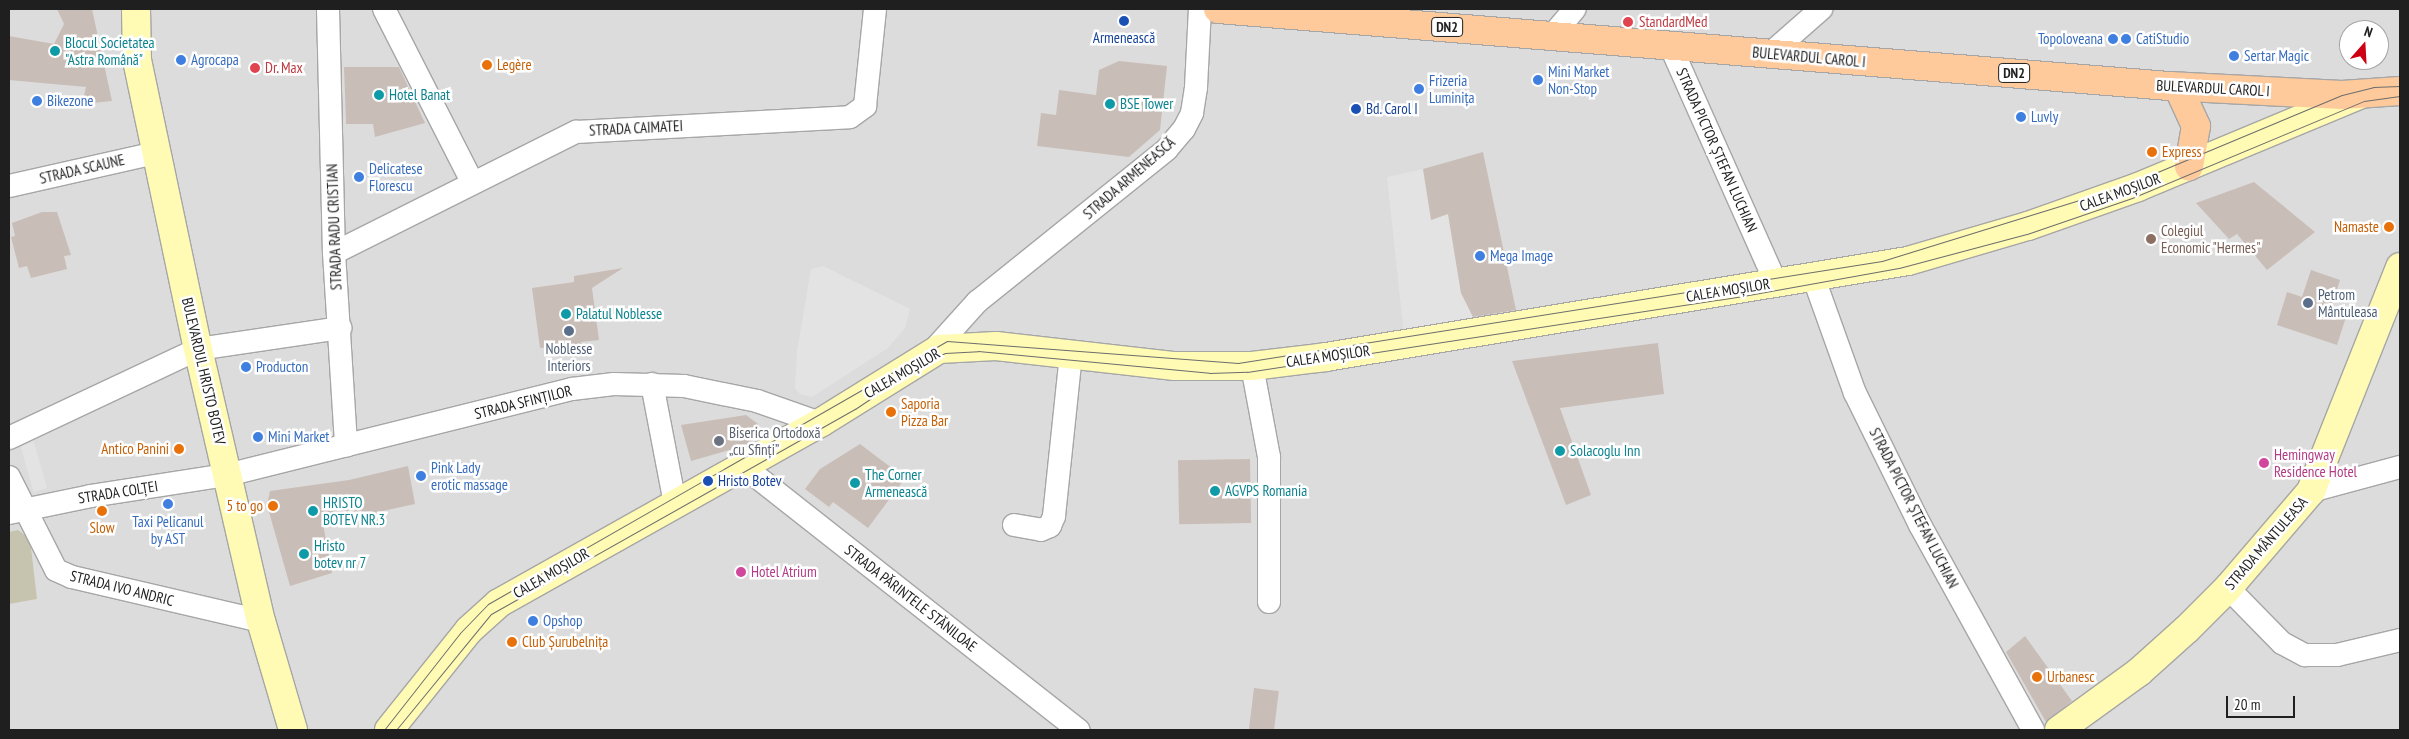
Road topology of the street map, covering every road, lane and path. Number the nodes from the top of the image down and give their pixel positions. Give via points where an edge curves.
1 (136, 9) edge
2 (328, 9) edge
3 (384, 9) edge
4 (875, 9) edge
5 (1200, 9) edge
6 (1218, 9) edge
7 (1575, 9) edge
8 (1821, 9) edge
9 (1552, 36) junction
10 (1670, 46) junction
11 (1771, 54) junction
12 (2178, 87) junction
13 (2400, 91) edge
14 (2359, 95) junction
15 (156, 153) junction
16 (2188, 166) junction
17 (472, 182) junction
18 (9, 186) edge
19 (334, 253) junction
20 (2400, 267) edge
21 (1813, 276) junction
22 (1776, 282) junction
23 (976, 302) junction
24 (340, 328) junction
25 (975, 346) junction
26 (198, 349) junction
27 (931, 353) junction
28 (1070, 354) junction
29 (1252, 366) junction
30 (652, 384) junction
31 (820, 423) junction
32 (9, 438) edge
33 (346, 446) junction
34 (742, 466) junction
35 (2400, 468) edge
36 (228, 475) junction
37 (9, 477) edge
38 (2312, 491) junction
39 (676, 504) junction
40 (17, 511) edge
41 (1014, 525) dead end
42 (2228, 588) junction
43 (1269, 602) dead end
44 (261, 621) junction
45 (2400, 640) edge
46 (293, 730) edge
47 (389, 730) edge
48 (1079, 730) edge
49 (2033, 730) edge
50 (2059, 730) edge

1 - 15 street, BULEVARDUL HRISTO BOTEV via 137,60
2 - 19 street, STRADA RADU CRISTIAN
3 - 17 street
4 - 17 street, STRADA CAIMATEI via 865,106 850,117 576,132
5 - 23 street, STRADA ARMENEASCĂ via 1192,113 1167,150
6 - 9 main road, BULEVARDUL CAROL I / DN2
7 - 9 street
8 - 11 street
9 - 10 main road, BULEVARDUL CAROL I / DN2
10 - 11 main road, BULEVARDUL CAROL I / DN2
10 - 22 street, STRADA PICTOR ȘTEFAN LUCHIAN
11 - 12 main road, BULEVARDUL CAROL I / DN2
12 - 14 main road, BULEVARDUL CAROL I / DN2
12 - 16 main road via 2196,126
13 - 14 main road, BULEVARDUL CAROL I / DN2
14 - 16 street, CALEA MOȘILOR
15 - 18 street, STRADA SCAUNE
15 - 26 street, BULEVARDUL HRISTO BOTEV
16 - 21 street, CALEA MOȘILOR via 2019,228 1908,261
17 - 19 street, STRADA CAIMATEI
19 - 24 street, STRADA RADU CRISTIAN
20 - 38 street, STRADA MÂNTULEASA
21 - 22 street, CALEA MOȘILOR
21 - 49 street, STRADA PICTOR ȘTEFAN LUCHIAN via 1860,401 1920,525
22 - 29 street, CALEA MOȘILOR via 1326,357
23 - 25 street via 970,329
23 - 27 street, STRADA ARMENEASCĂ
24 - 26 street
24 - 33 street, STRADA RADU CRISTIAN
25 - 27 street, CALEA MOȘILOR via 954,346
25 - 28 street, CALEA MOȘILOR
26 - 32 street
26 - 36 street, BULEVARDUL HRISTO BOTEV
27 - 31 street, CALEA MOȘILOR
28 - 29 street, CALEA MOȘILOR via 1175,366
28 - 41 street via 1054,516 1050,526 1041,530
29 - 43 street via 1269,457
30 - 31 street, STRADA SFINȚILOR via 714,390
30 - 33 street, STRADA SFINȚILOR via 572,389
30 - 39 street
31 - 34 street, CALEA MOȘILOR
33 - 36 street, STRADA SFINȚILOR
34 - 39 street, CALEA MOȘILOR
34 - 48 street, STRADA PĂRINTELE STĂNILOAE
35 - 38 street
36 - 40 street, STRADA COLȚEI
36 - 44 street, BULEVARDUL HRISTO BOTEV
37 - 40 street, STRADA IVO ANDRIC
38 - 42 street, STRADA MÂNTULEASA
39 - 47 street, CALEA MOȘILOR via 550,572 483,614
40 - 44 street, STRADA IVO ANDRIC via 56,570 72,577
42 - 45 street via 2282,643 2305,655 2337,655
42 - 50 street, STRADA MÂNTULEASA via 2139,672
44 - 46 street, BULEVARDUL HRISTO BOTEV

